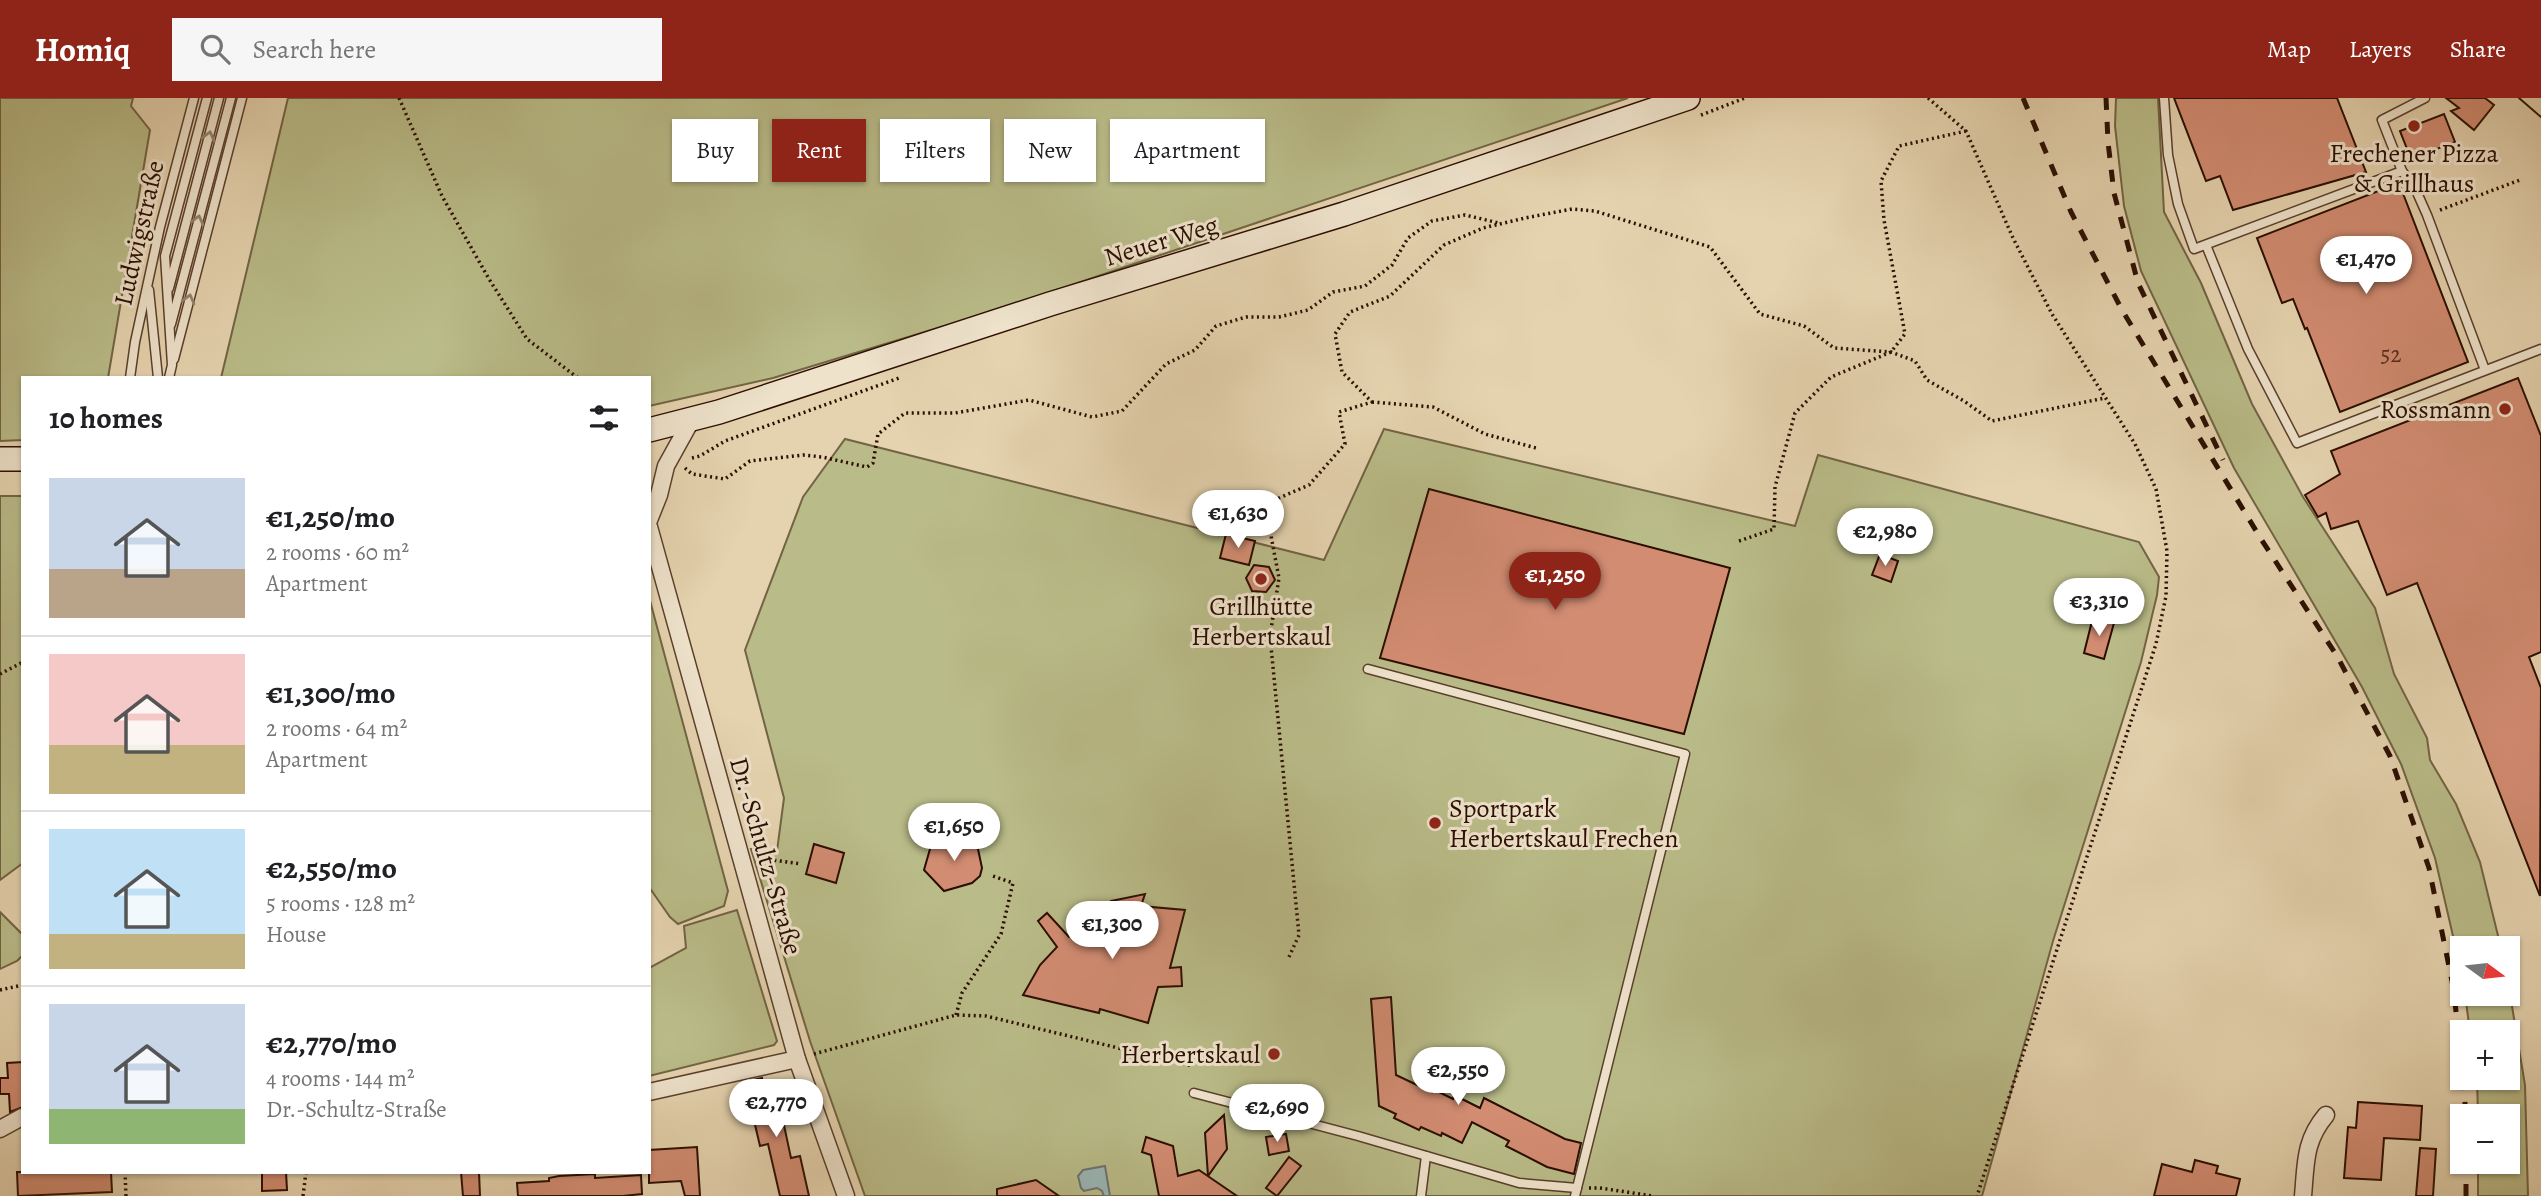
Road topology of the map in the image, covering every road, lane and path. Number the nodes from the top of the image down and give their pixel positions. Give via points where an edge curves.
1 (194, 98) edge
2 (206, 98) edge
3 (219, 98) edge
4 (231, 98) edge
5 (242, 98) edge
6 (399, 98) edge
7 (1688, 98) edge
8 (1928, 98) edge
9 (2164, 98) edge
10 (2425, 98) edge
11 (1966, 131) junction
12 (2402, 171) junction
13 (2520, 180) dead end
14 (2427, 215) junction
15 (1501, 224) junction
16 (2206, 245) junction
17 (148, 284) junction
18 (166, 297) junction
19 (168, 334) junction
20 (2541, 349) edge
21 (1891, 352) junction
22 (172, 365) junction
23 (2485, 370) junction
24 (130, 376) edge
25 (158, 376) edge
26 (169, 376) edge
27 (575, 376) edge
28 (2105, 398) junction
29 (1372, 402) junction
30 (692, 419) junction
31 (651, 429) edge
32 (1536, 448) dead end
33 (0, 459) edge
34 (21, 459) edge
35 (679, 462) dead end
36 (651, 515) edge
37 (651, 534) edge
38 (1739, 541) dead end
39 (21, 663) edge
40 (1368, 669) dead end
41 (0, 674) edge
42 (742, 862) junction
43 (801, 864) dead end
44 (990, 874) dead end
45 (1289, 957) dead end
46 (21, 985) edge
47 (0, 990) edge
48 (956, 1015) junction
49 (797, 1059) junction
50 (1193, 1066) dead end
51 (651, 1092) edge
52 (1194, 1093) dead end
53 (2326, 1115) dead end
54 (21, 1117) edge
55 (0, 1129) edge
56 (1426, 1156) junction
57 (125, 1174) edge
58 (306, 1174) edge
59 (1576, 1192) edge
60 (126, 1196) edge
61 (303, 1196) edge
62 (846, 1196) edge
63 (1421, 1196) edge
64 (1653, 1196) edge
65 (1977, 1196) edge
66 (2303, 1196) edge

1 - 17 lane, Ludwigstraße
2 - 18 lane via 165,256
18 -> 3 lane
19 -> 4 lane
22 -> 5 lane
6 - 27 path via 442,196 527,339
7 - 30 main road, Neuer Weg via 1344,214
8 - 11 path
9 - 16 lane via 2178,204 2193,249
10 - 12 lane via 2382,120
11 - 21 path via 1899,146 1881,181 1905,334
11 - 28 path via 2012,238
12 - 14 lane
12 - 16 lane
13 - 14 path
14 - 23 lane
15 - 21 path via 1572,209 1595,211 1710,247 1760,314 1804,326 1834,348
15 - 29 path via 1444,245 1390,296 1350,312 1335,334 1342,372
15 - 35 path via 1465,215 1432,221 1408,238 1392,265 1365,286 1333,292 1308,310 1279,317 1246,317 1216,326 1195,351 1166,364 1122,411 1092,417 1029,400 955,413 905,413 878,434 873,463 867,467 803,456 750,461 725,479 692,474
16 - 23 lane via 2248,349 2297,443
17 - 24 lane, Ludwigstraße
17 - 25 lane
18 - 19 lane
19 - 22 lane
20 - 23 lane
21 - 28 path via 1915,361 1927,380 1992,421
21 - 38 path via 1831,377 1795,413 1775,486 1774,529
22 - 26 lane
28 - 65 path via 2135,444 2156,489 2167,551 2166,596 2156,645
29 - 32 path via 1433,407 1485,434
29 - 45 path via 1339,412 1345,444 1309,485 1265,504 1279,578 1270,636 1299,935
30 - 31 main road, Neuer Weg
30 - 36 street via 666,466
33 - 34 main road
37 - 42 street, Dr.-Schultz-Straße
39 - 41 path
40 - 59 lane via 1685,754
42 - 43 path via 766,859
42 - 49 street, Dr.-Schultz-Straße
44 - 48 path via 1013,883 1001,934 962,993
46 - 47 path
48 - 49 path
48 - 50 path via 986,1016
49 - 51 street
49 - 62 street, Dr.-Schultz-Straße
52 - 56 lane
53 - 66 street via 2307,1147
54 - 55 street
56 - 59 lane via 1520,1183
56 - 63 lane
57 - 60 path
58 - 61 path
59 - 64 path via 1600,1188

